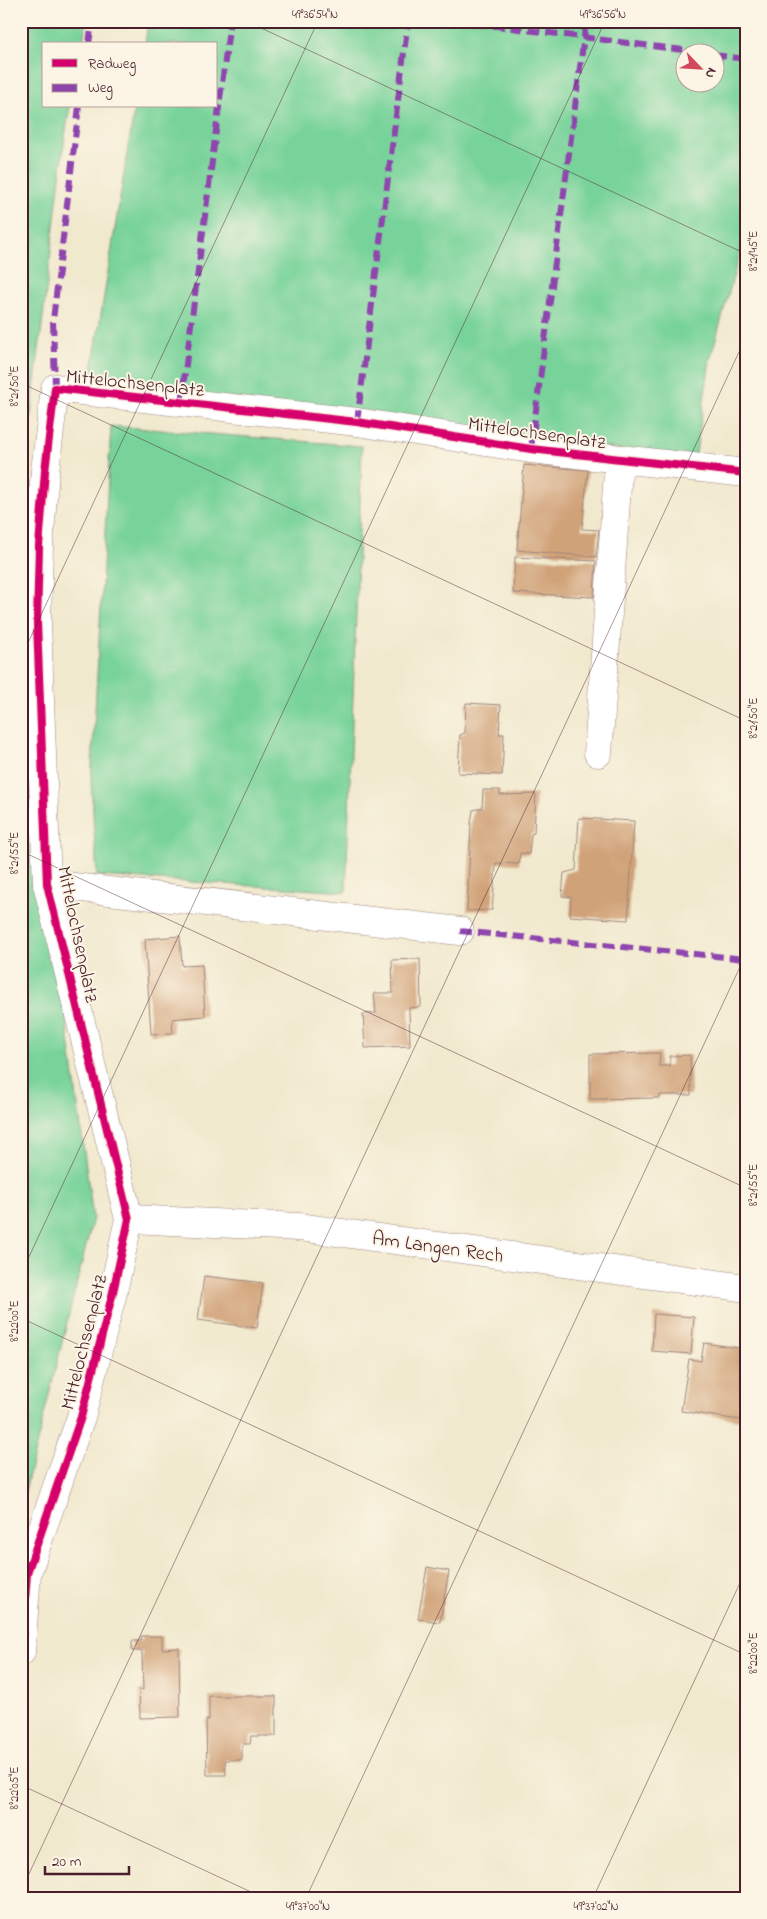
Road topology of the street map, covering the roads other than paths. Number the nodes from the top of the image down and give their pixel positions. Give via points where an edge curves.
1 (619, 459) junction
2 (746, 473) edge
3 (598, 753) dead end
4 (48, 884) junction
5 (460, 930) dead end
6 (129, 1219) junction
7 (746, 1288) edge
8 (21, 1652) edge

1 - 2 street, Mittelochsenplatz
1 - 3 street
1 - 4 street, Mittelochsenplatz via 357,422 55,388 39,546 37,623
4 - 5 street
4 - 6 street, Mittelochsenplatz
6 - 7 street, Am Langen Rech via 299,1227
6 - 8 street, Mittelochsenplatz via 81,1417 27,1573

